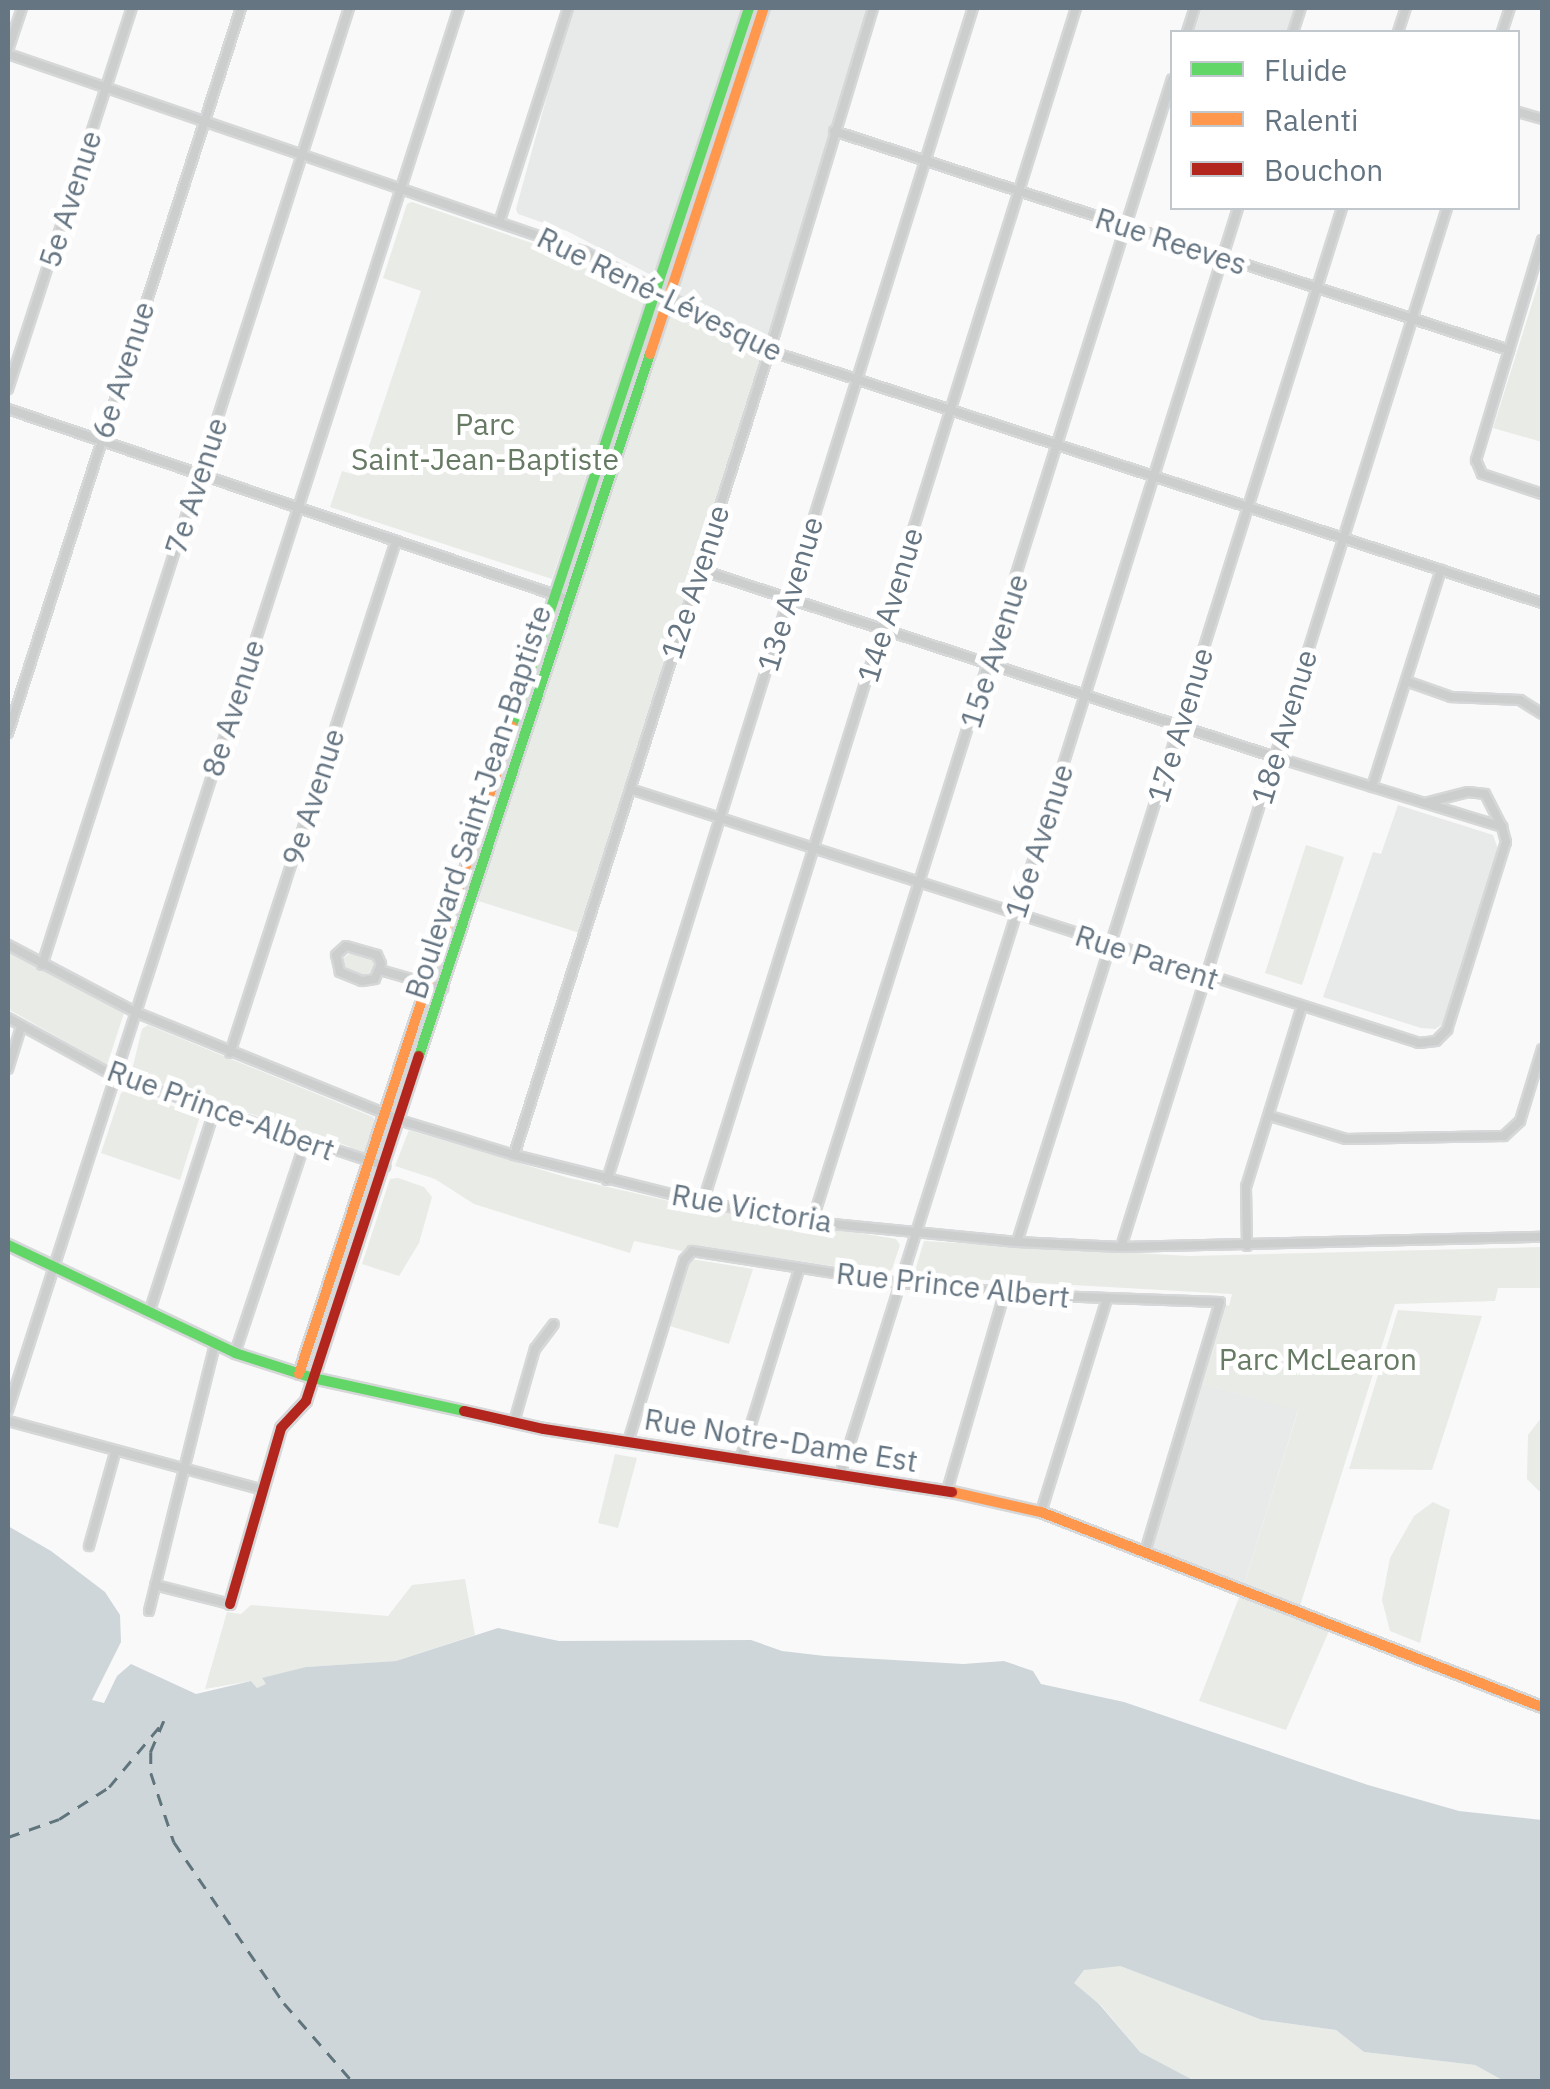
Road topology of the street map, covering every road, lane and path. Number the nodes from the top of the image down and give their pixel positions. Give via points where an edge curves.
1 (22, 8) edge
2 (132, 8) edge
3 (240, 8) edge
4 (349, 8) edge
5 (459, 8) edge
6 (568, 8) edge
7 (750, 8) edge
8 (764, 8) edge
9 (873, 8) edge
10 (973, 8) edge
11 (1076, 8) edge
12 (8, 52) edge
13 (1170, 85) edge
14 (106, 88) junction
15 (204, 121) junction
16 (834, 130) junction
17 (708, 134) junction
18 (721, 138) junction
19 (303, 154) junction
20 (926, 160) junction
21 (400, 186) junction
22 (1018, 192) junction
23 (1237, 210) edge
24 (1341, 210) edge
25 (1446, 210) edge
26 (500, 220) junction
27 (1126, 227) junction
28 (1542, 240) edge
29 (1223, 257) junction
30 (1317, 288) junction
31 (657, 290) junction
32 (669, 298) junction
33 (1412, 318) junction
34 (1509, 350) junction
35 (770, 351) junction
36 (859, 377) junction
37 (8, 390) edge
38 (8, 409) edge
39 (950, 409) junction
40 (100, 441) junction
41 (1059, 444) junction
42 (200, 474) junction
43 (1153, 476) junction
44 (1542, 494) edge
45 (1248, 506) junction
46 (298, 508) junction
47 (1344, 537) junction
48 (396, 541) junction
49 (698, 569) junction
50 (1441, 570) junction
51 (556, 595) junction
52 (788, 598) junction
53 (570, 600) junction
54 (1542, 603) edge
55 (882, 630) junction
56 (989, 664) junction
57 (1406, 682) junction
58 (1085, 694) junction
59 (1542, 714) edge
60 (1180, 726) junction
61 (8, 733) edge
62 (1275, 757) junction
63 (1372, 787) junction
64 (630, 788) junction
65 (1425, 802) junction
66 (722, 818) junction
67 (1502, 827) junction
68 (815, 847) junction
69 (920, 882) junction
70 (1016, 913) junction
71 (447, 926) junction
72 (461, 932) junction
73 (8, 945) edge
74 (1111, 946) junction
75 (42, 964) junction
76 (380, 970) junction
77 (1206, 976) junction
78 (428, 984) junction
79 (443, 988) junction
80 (1302, 1006) junction
81 (135, 1012) junction
82 (8, 1018) edge
83 (22, 1027) junction
84 (1542, 1049) edge
85 (230, 1054) junction
86 (8, 1069) edge
87 (114, 1076) junction
88 (214, 1112) junction
89 (386, 1114) junction
90 (1270, 1116) junction
91 (400, 1120) junction
92 (304, 1142) junction
93 (514, 1155) junction
94 (369, 1161) junction
95 (384, 1166) junction
96 (607, 1180) junction
97 (703, 1202) junction
98 (812, 1222) junction
99 (916, 1233) junction
100 (1542, 1237) edge
101 (1018, 1242) junction
102 (8, 1246) edge
103 (1247, 1246) junction
104 (1121, 1247) junction
105 (339, 1252) junction
106 (353, 1258) junction
107 (54, 1267) junction
108 (799, 1269) junction
109 (899, 1283) junction
110 (1005, 1292) junction
111 (1107, 1299) junction
112 (148, 1314) junction
113 (554, 1324) dead end
114 (215, 1344) junction
115 (235, 1353) junction
116 (299, 1374) junction
117 (313, 1378) junction
118 (8, 1410) edge
119 (8, 1421) edge
120 (514, 1422) junction
121 (628, 1442) junction
122 (115, 1453) junction
123 (740, 1460) junction
124 (184, 1470) junction
125 (840, 1474) junction
126 (264, 1490) junction
127 (946, 1491) junction
128 (1041, 1512) junction
129 (89, 1546) dead end
130 (1146, 1550) junction
131 (155, 1586) junction
132 (230, 1604) joint
133 (149, 1611) dead end
134 (1542, 1707) edge

1 - 12 street
2 - 14 street, 5e Avenue
3 - 15 street, 6e Avenue
4 - 19 street, 7e Avenue
5 - 21 street, 8e Avenue
6 - 26 street
7 - 17 main road, Boulevard Saint-Jean-Baptiste
8 - 18 main road, Boulevard Saint-Jean-Baptiste
9 - 16 street, 12e Avenue
10 - 20 street, 13e Avenue
11 - 22 street, 14e Avenue
12 - 14 street, Rue René-Lévesque
13 - 27 street, 15e Avenue
14 - 15 street, Rue René-Lévesque
14 - 37 street, 5e Avenue
15 - 19 street, Rue René-Lévesque
15 - 40 street, 6e Avenue
16 - 20 street, Rue Reeves
16 - 35 street, 12e Avenue
17 - 18 main road
17 - 31 main road, Boulevard Saint-Jean-Baptiste
18 - 32 main road, Boulevard Saint-Jean-Baptiste
19 - 21 street, Rue René-Lévesque
19 - 42 street, 7e Avenue
20 - 22 street, Rue Reeves
20 - 36 street, 13e Avenue
21 - 26 street, Rue René-Lévesque
21 - 46 street, 8e Avenue
22 - 27 street, Rue Reeves
22 - 39 street, 14e Avenue
23 - 29 street, 16e Avenue
24 - 30 street, 17e Avenue
25 - 33 street, 18e Avenue
26 - 31 street, Rue René-Lévesque via 585,252
27 - 29 street, Rue Reeves
27 - 41 street, 15e Avenue
28 - 34 street
29 - 30 street, Rue Reeves
29 - 43 street, 16e Avenue
30 - 33 street, Rue Reeves
30 - 45 street, 17e Avenue
31 - 32 street, Rue René-Lévesque
31 - 51 main road, Boulevard Saint-Jean-Baptiste
32 - 35 street, Rue René-Lévesque
32 - 53 main road, Boulevard Saint-Jean-Baptiste
33 - 34 street, Rue Reeves
33 - 47 street, 18e Avenue
34 - 44 street via 1476,468
35 - 36 street, Rue René-Lévesque
35 - 49 street, 12e Avenue
36 - 39 street, Rue René-Lévesque
36 - 52 street, 13e Avenue
38 - 40 street
39 - 41 street, Rue René-Lévesque
39 - 55 street, 14e Avenue
40 - 42 street
40 - 61 street, 6e Avenue
41 - 43 street, Rue René-Lévesque
41 - 56 street, 15e Avenue
42 - 46 street
42 - 75 street, 7e Avenue
43 - 45 street, Rue René-Lévesque
43 - 58 street, 16e Avenue
45 - 47 street, Rue René-Lévesque
45 - 60 street, 17e Avenue
46 - 48 street
46 - 81 street, 8e Avenue
47 - 50 street, Rue René-Lévesque
47 - 62 street, 18e Avenue
48 - 51 street
48 - 85 street, 9e Avenue
49 - 52 street
49 - 64 street, 12e Avenue
50 - 54 street, Rue René-Lévesque
50 - 57 street
51 - 53 street
51 - 71 main road, Boulevard Saint-Jean-Baptiste
52 - 55 street
52 - 66 street, 13e Avenue
53 - 72 main road, Boulevard Saint-Jean-Baptiste
55 - 56 street
55 - 68 street, 14e Avenue
56 - 58 street
56 - 69 street, 15e Avenue
57 - 59 street via 1452,697 1520,700
57 - 63 street
58 - 60 street
58 - 70 street, 16e Avenue
60 - 62 street
60 - 74 street, 17e Avenue
62 - 63 street
62 - 77 street, 18e Avenue
63 - 65 street
64 - 66 street, Rue Parent
64 - 93 street, 12e Avenue
65 - 67 street
65 - 67 street via 1484,794
66 - 68 street, Rue Parent
66 - 96 street, 13e Avenue
67 - 80 street, Rue Parent via 1501,859 1451,1021 1436,1042 1408,1041
68 - 69 street, Rue Parent
68 - 97 street, 14e Avenue
69 - 70 street, Rue Parent
69 - 98 street, 15e Avenue
70 - 74 street, Rue Parent
70 - 99 street, 16e Avenue
71 - 72 main road
71 - 78 main road, Boulevard Saint-Jean-Baptiste
72 - 79 main road, Boulevard Saint-Jean-Baptiste
73 - 75 street, Rue Victoria
74 - 77 street, Rue Parent
74 - 101 street, 17e Avenue
75 - 81 street, Rue Victoria
76 - 76 street via 370,950 346,946 336,955 347,977 371,981
76 - 78 street
77 - 80 street, Rue Parent
77 - 104 street, 18e Avenue
78 - 79 street
78 - 89 main road, Boulevard Saint-Jean-Baptiste
79 - 91 main road, Boulevard Saint-Jean-Baptiste
80 - 90 street
81 - 85 street, Rue Victoria
81 - 87 street, 8e Avenue
82 - 83 street, Rue Prince-Albert
83 - 86 street
83 - 87 street, Rue Prince-Albert
84 - 90 street via 1520,1120 1504,1136 1346,1140
85 - 89 street, Rue Victoria
87 - 88 street, Rue Prince-Albert
87 - 107 street, 8e Avenue
88 - 92 street, Rue Prince-Albert
88 - 112 street
89 - 91 street, Rue Victoria
89 - 94 main road, Boulevard Saint-Jean-Baptiste
90 - 103 street via 1246,1188
91 - 93 street, Rue Victoria
91 - 95 main road, Boulevard Saint-Jean-Baptiste
92 - 94 street, Rue Prince-Albert
92 - 115 street
93 - 96 street, Rue Victoria
94 - 95 street, Rue Prince-Albert
94 - 105 main road, Boulevard Saint-Jean-Baptiste
95 - 106 main road, Boulevard Saint-Jean-Baptiste
96 - 97 street, Rue Victoria
97 - 98 street, Rue Victoria
98 - 99 street, Rue Victoria
99 - 101 street, Rue Victoria
99 - 109 street, 16e Avenue
100 - 103 street, Rue Victoria
101 - 104 street, Rue Victoria
102 - 107 main road, Rue Notre-Dame Est
103 - 104 street, Rue Victoria
105 - 106 main road
105 - 116 main road, Boulevard Saint-Jean-Baptiste
106 - 117 main road, Boulevard Saint-Jean-Baptiste
107 - 112 main road, Rue Notre-Dame Est
107 - 118 street, 8e Avenue
108 - 109 street, Rue Prince Albert
108 - 121 street, Rue Prince Albert via 688,1252
108 - 123 street
109 - 110 street, Rue Prince Albert
109 - 125 street, 16e Avenue
110 - 111 street, Rue Prince Albert
110 - 127 street
111 - 128 street
111 - 130 street, Rue Prince Albert via 1220,1302
112 - 114 main road, Rue Notre-Dame Est
113 - 120 street via 535,1349
114 - 115 main road, Rue Notre-Dame Est
114 - 124 street
115 - 116 main road, Rue Notre-Dame Est
116 - 117 main road, Rue Notre-Dame Est
117 - 120 main road, Rue Notre-Dame Est
117 - 126 main road, Boulevard Saint-Jean-Baptiste via 300,1411 281,1428
119 - 122 street
120 - 121 main road, Rue Notre-Dame Est
121 - 123 main road, Rue Notre-Dame Est
122 - 124 street
122 - 129 street
123 - 125 main road, Rue Notre-Dame Est
124 - 126 street
124 - 131 street
125 - 127 main road, Rue Notre-Dame Est
126 - 132 main road, Boulevard Saint-Jean-Baptiste
127 - 128 main road, Rue Notre-Dame Est
128 - 130 main road, Rue Notre-Dame Est
130 - 134 main road, Rue Notre-Dame Est
131 - 132 street
131 - 133 street

